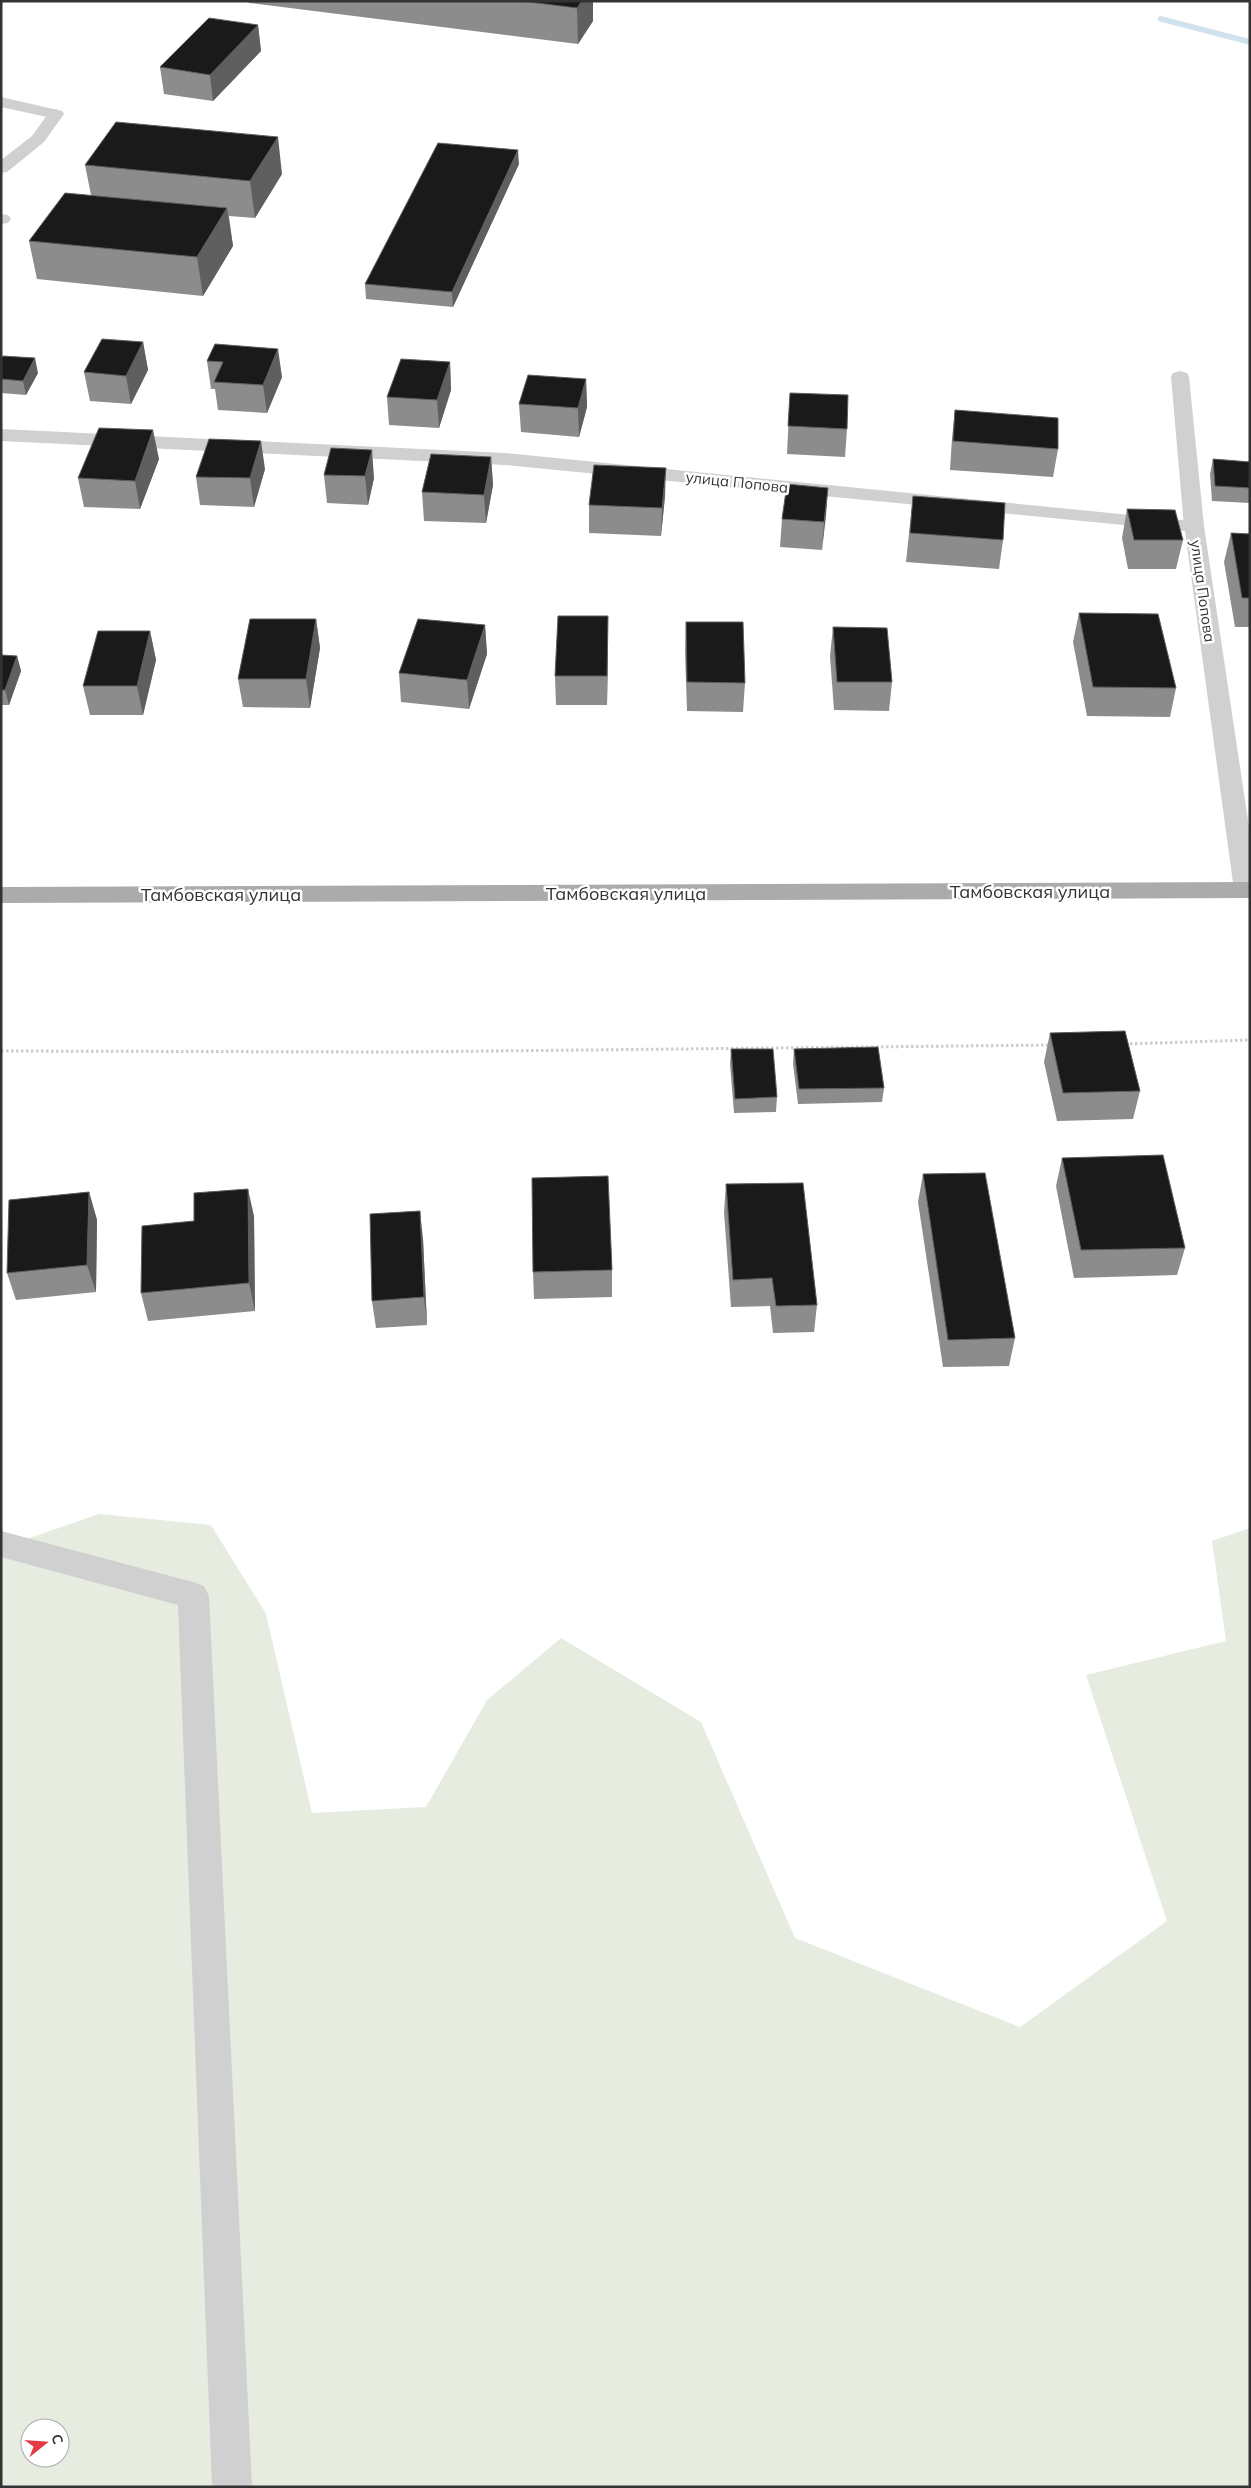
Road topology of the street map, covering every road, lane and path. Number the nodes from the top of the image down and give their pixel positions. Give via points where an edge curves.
1 (1, 102) edge
2 (1, 168) edge
3 (1180, 377) dead end
4 (1, 435) edge
5 (1194, 526) junction
6 (1248, 890) edge
7 (1, 895) edge
8 (1250, 1040) edge
9 (1116, 1044) edge
10 (1057, 1045) edge
11 (1, 1051) edge
12 (1, 1544) edge
13 (232, 2487) edge

1 - 2 street via 56,114 38,139
3 - 5 street
4 - 5 street, улица Попова via 505,459
5 - 6 street, улица Попова
6 - 7 main road, Тамбовская улица
8 - 9 path
10 - 11 path via 398,1052
12 - 13 street via 193,1596

